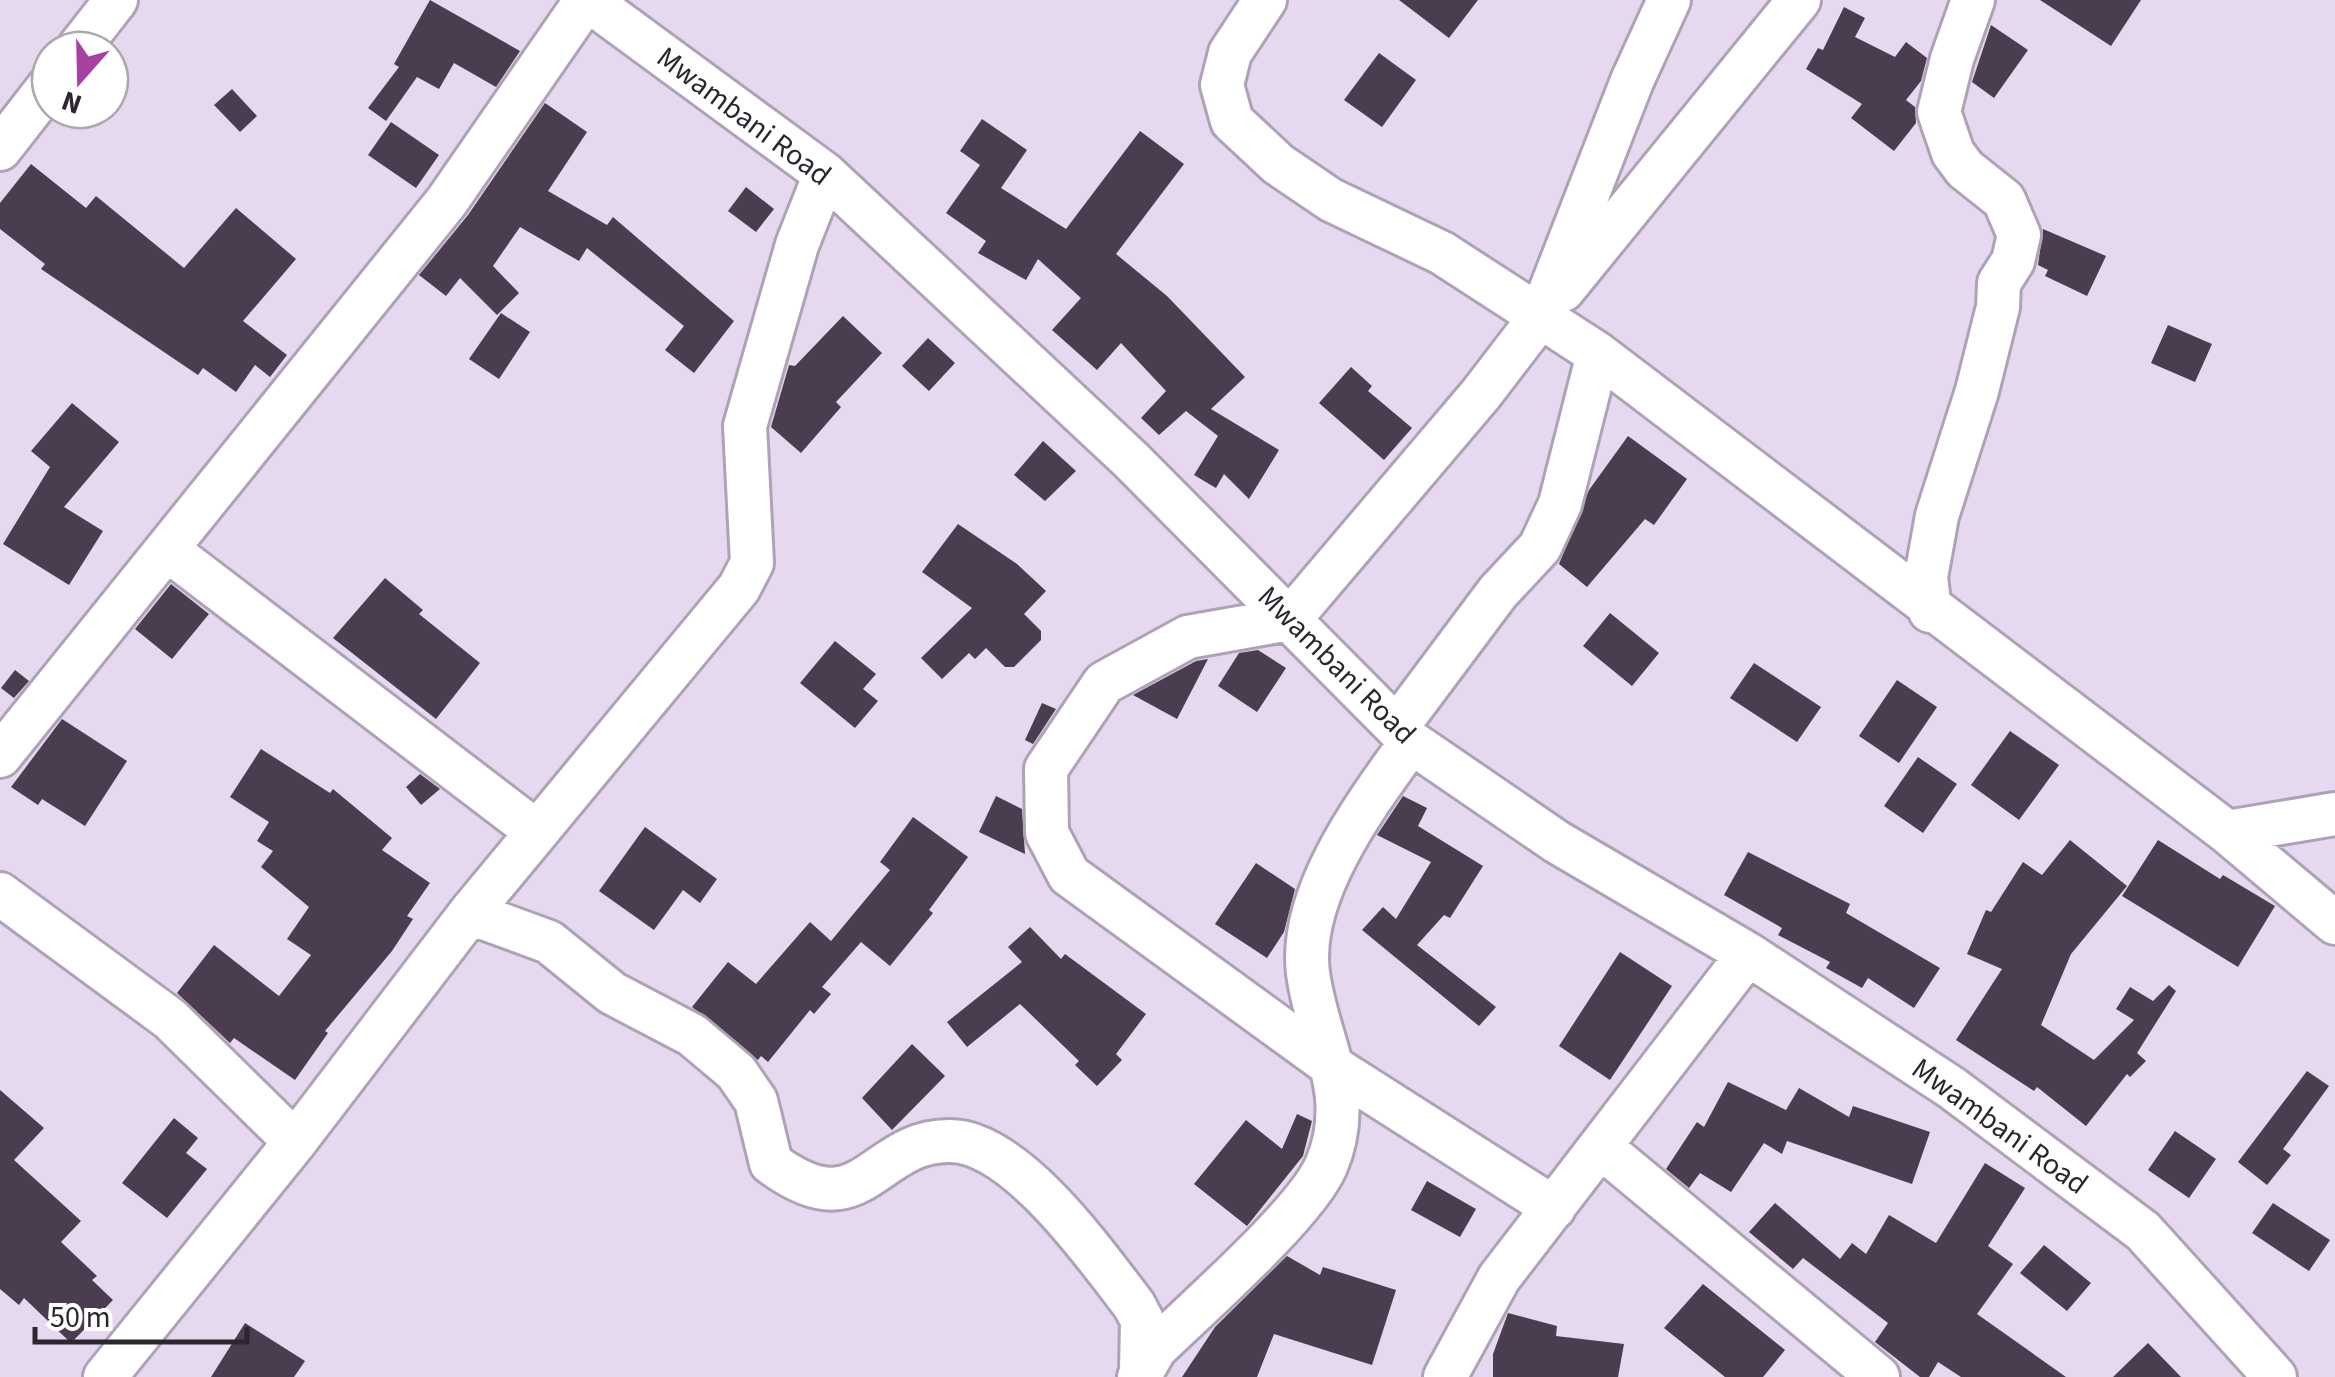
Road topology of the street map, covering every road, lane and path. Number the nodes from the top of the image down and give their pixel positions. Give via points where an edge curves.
1 (116, 0) edge
2 (587, 0) edge
3 (1265, 0) edge
4 (1669, 0) edge
5 (1799, 0) edge
6 (1974, 0) edge
7 (93, 30) edge
8 (30, 111) edge
9 (0, 149) edge
10 (826, 174) junction
11 (1540, 317) junction
12 (1598, 354) junction
13 (169, 551) junction
14 (1930, 611) junction
15 (1290, 620) junction
16 (1404, 735) junction
17 (0, 756) edge
18 (2335, 814) edge
19 (537, 832) junction
20 (2227, 832) junction
21 (0, 894) edge
22 (470, 913) junction
23 (2335, 922) edge
24 (1748, 954) junction
25 (1336, 1069) junction
26 (295, 1142) junction
27 (1602, 1148) junction
28 (1554, 1208) junction
29 (1140, 1374) edge
30 (105, 1377) edge
31 (1445, 1377) edge
32 (1878, 1377) edge
33 (2274, 1377) edge

1 - 7 street
2 - 10 street, Mwambani Road
2 - 13 street via 447,202
3 - 11 street via 1230,53 1222,85 1232,121 1331,200 1442,252
4 - 11 street
5 - 11 street
6 - 14 street via 1940,112 1953,152 2004,200 2018,235 1936,516 1926,576
8 - 9 street
10 - 15 street, Mwambani Road via 1131,460
10 - 19 street via 797,245 745,426 752,563 713,621
11 - 12 street
11 - 15 street
12 - 14 street
12 - 16 street via 1560,504 1540,547 1498,592
13 - 17 street
13 - 19 street
14 - 20 street
15 - 16 street, Mwambani Road
15 - 25 street via 1188,637 1104,683 1046,769 1047,833 1069,875
16 - 24 street, Mwambani Road via 1557,842
16 - 25 street via 1358,817 1308,938 1308,973
18 - 20 street
19 - 22 street
20 - 23 street
21 - 26 street via 170,1020
22 - 26 street
22 - 29 street via 549,942 612,992 692,1035 736,1072 756,1101 771,1164 798,1183 828,1191 849,1187 930,1143 954,1140 1030,1180 1134,1305 1142,1320
24 - 27 street
24 - 33 street, Mwambani Road via 1952,1088 2142,1231
25 - 28 street
25 - 29 street via 1336,1135 1315,1184 1155,1349
26 - 30 street
27 - 28 street
27 - 32 street
28 - 31 street via 1499,1278

